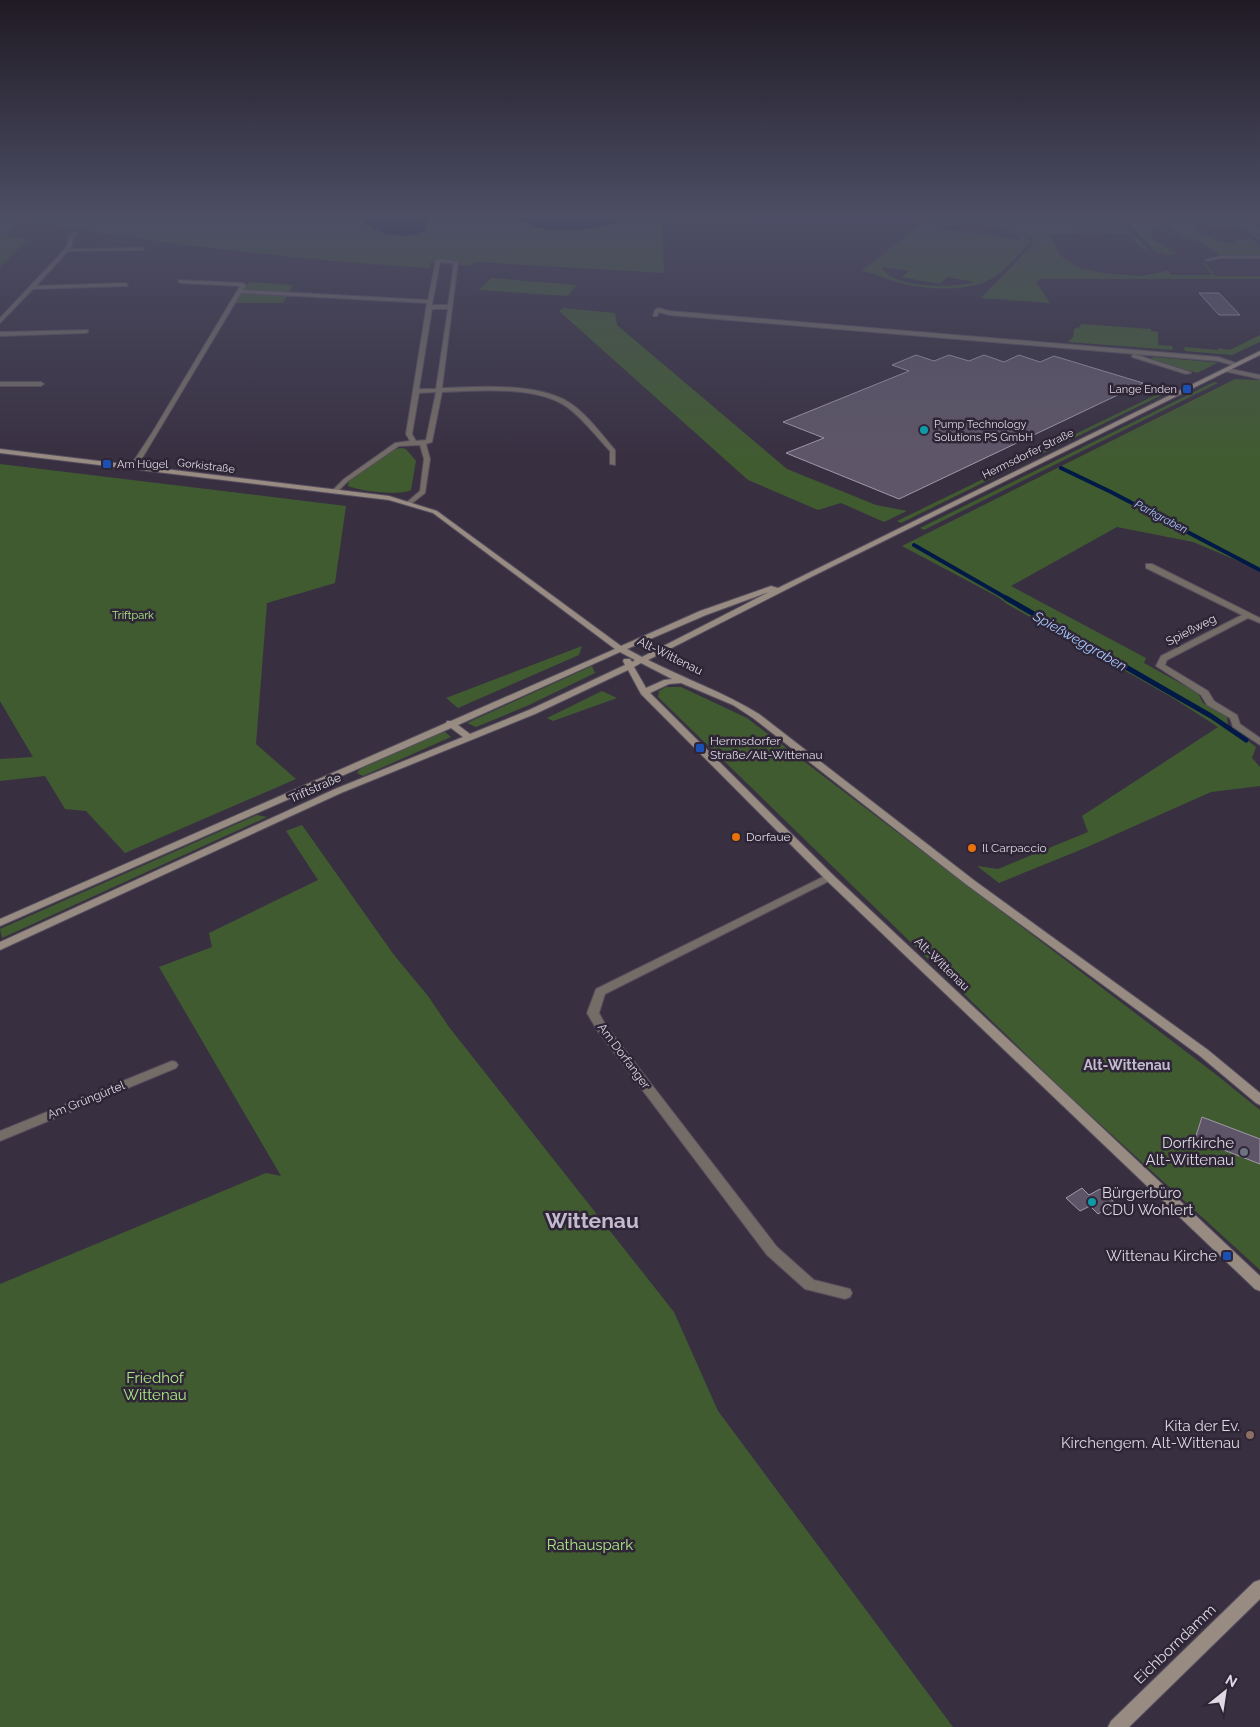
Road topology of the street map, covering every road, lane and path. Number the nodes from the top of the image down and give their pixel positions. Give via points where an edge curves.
1 (21, 299) edge
2 (236, 299) edge
3 (336, 299) edge
4 (430, 299) edge
5 (451, 299) edge
6 (429, 305) junction
7 (450, 307) junction
8 (655, 315) dead end
9 (0, 321) edge
10 (86, 331) dead end
11 (0, 334) edge
12 (1130, 352) junction
13 (1260, 353) edge
14 (1236, 364) junction
15 (1226, 370) junction
16 (1188, 373) dead end
17 (1260, 377) edge
18 (0, 384) edge
19 (41, 384) dead end
20 (415, 391) junction
21 (439, 391) junction
22 (418, 442) junction
23 (0, 451) edge
24 (613, 464) dead end
25 (130, 467) junction
26 (334, 492) junction
27 (409, 502) junction
28 (1149, 566) dead end
29 (806, 576) junction
30 (1246, 616) junction
31 (1260, 621) edge
32 (620, 649) junction
33 (642, 660) junction
34 (630, 666) junction
35 (682, 680) junction
36 (644, 692) junction
37 (450, 723) junction
38 (470, 738) junction
39 (1260, 742) edge
40 (324, 779) junction
41 (338, 791) junction
42 (829, 877) junction
43 (0, 923) edge
44 (0, 946) edge
45 (172, 1065) dead end
46 (1260, 1100) edge
47 (0, 1136) edge
48 (1260, 1285) edge
49 (845, 1293) dead end
50 (1260, 1588) edge
51 (1117, 1727) edge

1 - 9 street
2 - 25 street via 155,433
3 - 6 street
4 - 6 street
5 - 7 street
6 - 7 street
6 - 20 street
7 - 21 street
8 - 12 street via 658,310
10 - 11 street
12 - 14 street via 1218,359
12 - 16 street
13 - 14 main road, Hermsdorfer Straße
14 - 15 main road, Hermsdorfer Straße
15 - 17 street
15 - 29 main road, Hermsdorfer Straße
18 - 19 street
20 - 21 street
20 - 22 street via 408,434
21 - 22 street via 429,442
21 - 24 street via 509,390 560,400 613,451
22 - 26 street via 397,444
22 - 27 street via 427,459 423,492
23 - 25 main road, Gorkistraße
25 - 26 main road, Gorkistraße
26 - 27 main road, Gorkistraße
27 - 32 main road, Alt-Wittenau via 435,512
28 - 30 street, Spießweg
29 - 32 main road, Hermsdorfer Straße via 703,613
29 - 33 main road, Hermsdorfer Straße
30 - 31 street, Spießweg
30 - 39 street, Spießweg via 1164,658 1160,666 1205,693 1210,703 1234,717 1236,725
32 - 33 main road, Alt-Wittenau
32 - 34 main road, Alt-Wittenau
32 - 37 main road, Triftstraße
33 - 34 main road, Triftstraße
33 - 35 main road, Alt-Wittenau
34 - 36 main road, Alt-Wittenau
34 - 38 main road, Triftstraße
35 - 36 main road via 667,682
35 - 46 main road, Alt-Wittenau via 736,703 756,716 971,883 1204,1054
36 - 42 main road, Alt-Wittenau
37 - 38 main road
37 - 40 main road, Triftstraße
38 - 41 main road, Triftstraße
40 - 41 main road
40 - 43 main road, Triftstraße
41 - 44 main road, Triftstraße
42 - 48 main road, Alt-Wittenau
42 - 49 street, Am Dorfanger via 600,992 593,1013 772,1251 810,1285
45 - 47 street, Am Grüngürtel
50 - 51 main road, Eichborndamm

